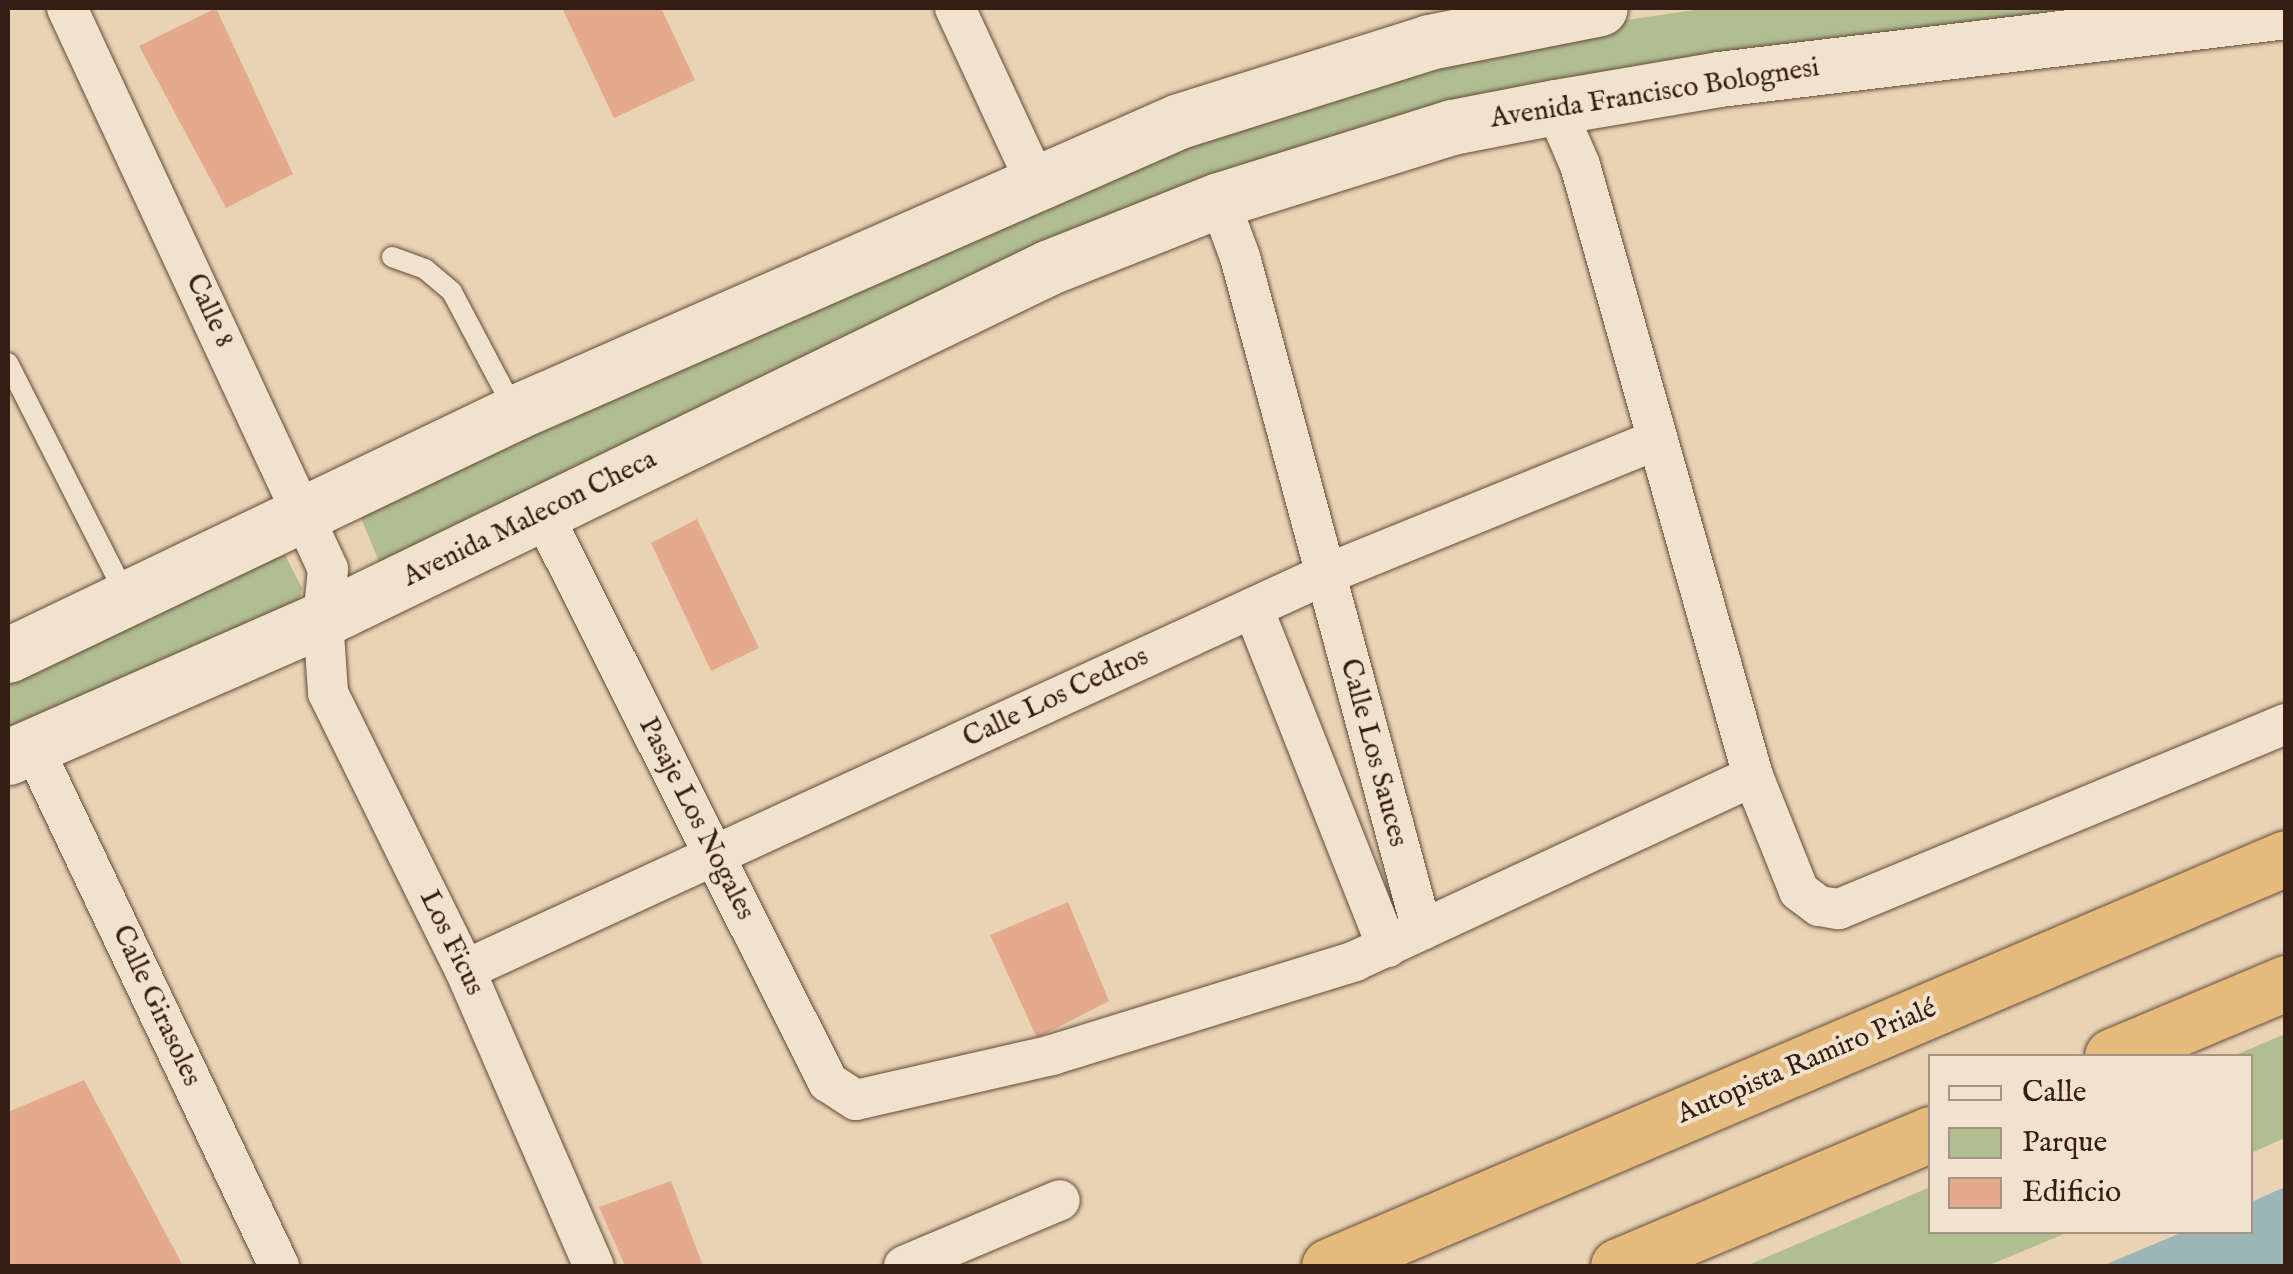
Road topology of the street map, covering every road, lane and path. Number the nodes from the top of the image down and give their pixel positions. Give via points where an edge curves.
1 (67, 8) edge
2 (955, 8) edge
3 (1600, 8) edge
4 (2286, 11) edge
5 (2102, 20) edge
6 (1555, 107) junction
7 (1035, 180) junction
8 (1219, 200) junction
9 (392, 257) dead end
10 (1046, 268) joint
11 (8, 364) edge
12 (516, 412) junction
13 (1654, 441) junction
14 (542, 513) junction
15 (305, 517) junction
16 (1324, 575) junction
17 (128, 600) junction
18 (1253, 608) junction
19 (322, 619) junction
20 (8, 655) edge
21 (2286, 724) edge
22 (20, 751) edge
23 (1753, 776) junction
24 (714, 855) junction
25 (2286, 858) edge
26 (1405, 938) junction
27 (465, 970) junction
28 (2286, 982) edge
29 (2117, 1054) edge
30 (1928, 1135) edge
31 (1060, 1200) dead end
32 (280, 1266) edge
33 (594, 1266) edge
34 (904, 1266) edge
35 (1329, 1266) edge
36 (1618, 1266) edge

1 - 15 street, Calle 8
2 - 7 street
3 - 7 main road via 1429,42 1287,83
4 - 5 main road, Avenida Francisco Bolognesi
5 - 6 main road, Avenida Francisco Bolognesi
6 - 8 main road, Avenida Francisco Bolognesi via 1452,127
6 - 13 street via 1580,165
7 - 12 main road
8 - 10 main road, Avenida Francisco Bolognesi
8 - 16 street, Calle Los Sauces
9 - 12 lane via 426,269 452,292
10 - 14 main road, Avenida Malecon Checa
11 - 17 lane
12 - 15 main road
13 - 16 street, Calle Los Cedros
13 - 23 street
14 - 19 main road, Avenida Malecon Checa
14 - 24 street, Pasaje Los Nogales
15 - 17 main road
15 - 19 street, Calle 8 via 330,583
16 - 18 street, Calle Los Cedros
16 - 26 street, Calle Los Sauces
17 - 20 main road
18 - 24 street, Calle Los Cedros
18 - 26 street
19 - 22 main road, Avenida Malecon Checa
19 - 27 street, Los Ficus via 328,693
21 - 23 street via 1839,908 1819,906 1799,891
22 - 32 street, Calle Girasoles
23 - 26 street
24 - 26 street, Pasaje Los Nogales via 828,1082 856,1100 1052,1055
24 - 27 street, Calle Los Cedros
25 - 35 highway, Autopista Ramiro Prialé
27 - 33 street, Los Ficus
28 - 29 highway
30 - 36 highway
31 - 34 street

